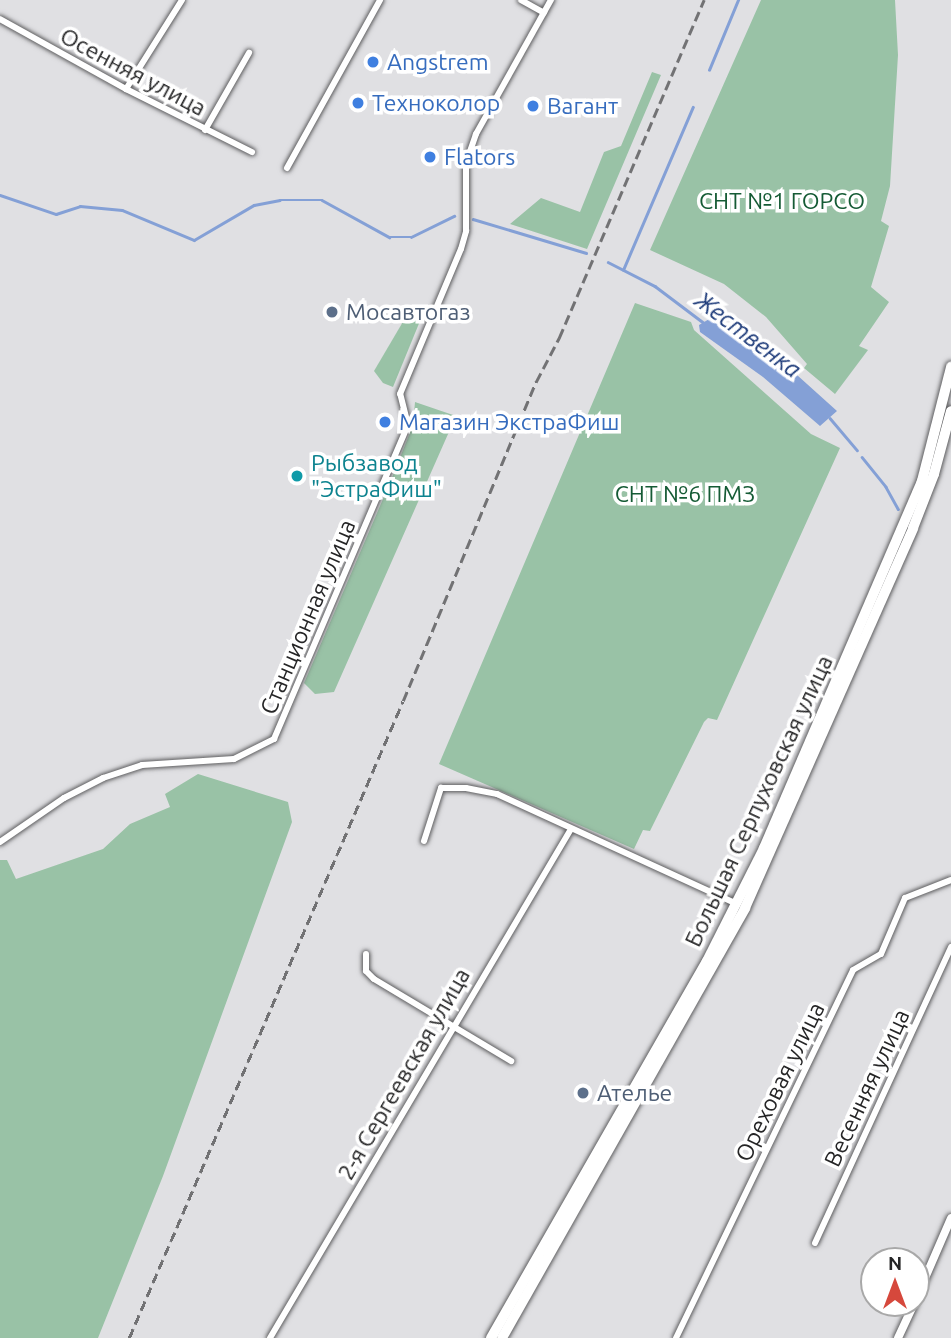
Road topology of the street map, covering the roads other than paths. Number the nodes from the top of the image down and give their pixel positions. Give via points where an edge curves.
1 (182, 0) edge
2 (380, 0) edge
3 (521, 0) edge
4 (551, 0) edge
5 (544, 13) junction
6 (0, 19) edge
7 (249, 53) dead end
8 (126, 89) junction
9 (205, 130) junction
10 (252, 152) dead end
11 (287, 168) dead end
12 (951, 367) edge
13 (951, 411) edge
14 (571, 829) junction
15 (424, 841) dead end
16 (0, 842) edge
17 (951, 880) edge
18 (737, 904) junction
19 (951, 947) edge
20 (366, 954) dead end
21 (452, 1026) junction
22 (511, 1061) dead end
23 (951, 1218) edge
24 (815, 1242) dead end
25 (930, 1266) edge
26 (908, 1317) edge
27 (270, 1338) edge
28 (491, 1338) edge
29 (502, 1338) edge
30 (677, 1338) edge
31 (898, 1338) edge

1 - 8 street
2 - 11 street
3 - 5 street
4 - 5 street, Станционная улица
5 - 16 street, Станционная улица via 475,134 466,163 466,231 461,249 400,394 408,425 274,739 234,759 142,765 103,778 64,798
6 - 8 street, Осенняя улица
7 - 9 street
8 - 9 street, Осенняя улица
9 - 10 street, Осенняя улица
12 - 18 main road, Большая Серпуховская улица via 922,481
13 - 29 main road, Большая Серпуховская улица via 918,515 746,908
14 - 15 street via 497,794 441,788
14 - 18 street
14 - 21 street, 2-я Сергеевская улица
17 - 30 street, Ореховая улица via 905,898 881,954 853,970
18 - 28 main road, Большая Серпуховская улица
19 - 24 street, Весенняя улица
20 - 21 street via 366,971 374,979
21 - 22 street
21 - 27 street, 2-я Сергеевская улица
23 - 25 street
26 - 31 street

